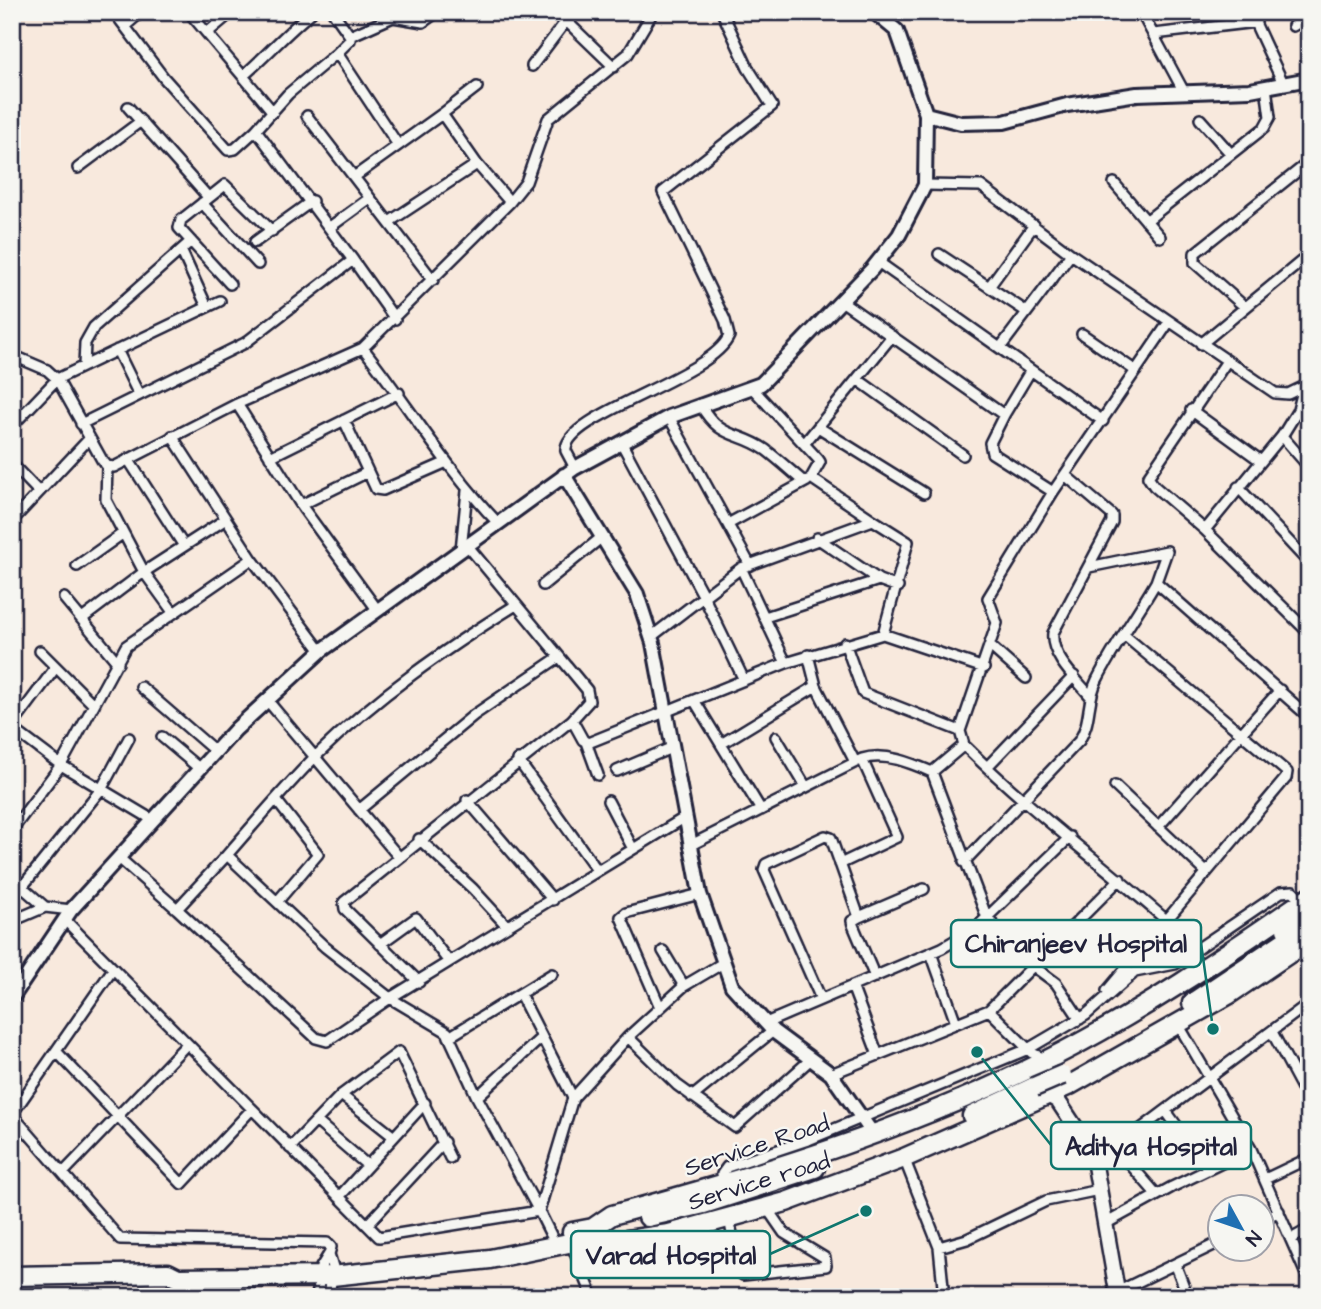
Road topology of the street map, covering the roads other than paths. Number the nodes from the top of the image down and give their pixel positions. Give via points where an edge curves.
1 (114, 12) edge
2 (141, 12) edge
3 (189, 12) edge
4 (232, 12) edge
5 (312, 12) edge
6 (333, 12) edge
7 (437, 12) edge
8 (557, 12) edge
9 (653, 12) edge
10 (722, 12) edge
11 (874, 12) edge
12 (1141, 12) edge
13 (1250, 12) edge
14 (1309, 14) edge
15 (566, 21) junction
16 (1256, 22) junction
17 (125, 26) junction
18 (1293, 26) dead end
19 (207, 33) junction
20 (1154, 34) junction
21 (350, 36) junction
22 (337, 53) junction
23 (531, 66) dead end
24 (614, 67) junction
25 (243, 76) junction
26 (1309, 79) edge
27 (1283, 83) junction
28 (477, 87) dead end
29 (1266, 87) junction
30 (1183, 90) junction
31 (128, 107) dead end
32 (273, 112) junction
33 (442, 114) junction
34 (926, 114) junction
35 (307, 116) dead end
36 (1200, 119) dead end
37 (141, 121) junction
38 (256, 130) junction
39 (398, 145) junction
40 (1231, 154) junction
41 (1309, 162) edge
42 (477, 164) junction
43 (78, 168) dead end
44 (354, 177) junction
45 (1114, 183) dead end
46 (925, 185) junction
47 (370, 198) junction
48 (205, 200) junction
49 (312, 201) junction
50 (510, 202) junction
51 (1146, 221) junction
52 (389, 222) junction
53 (1034, 225) junction
54 (330, 227) junction
55 (272, 231) junction
56 (1160, 237) dead end
57 (191, 241) junction
58 (255, 243) dead end
59 (181, 250) junction
60 (939, 254) dead end
61 (1071, 254) junction
62 (1309, 255) edge
63 (353, 260) junction
64 (878, 262) junction
65 (258, 264) dead end
66 (433, 280) junction
67 (230, 284) dead end
68 (989, 287) junction
69 (220, 301) dead end
70 (843, 302) junction
71 (207, 307) junction
72 (1245, 307) junction
73 (1027, 312) junction
74 (395, 319) junction
75 (1169, 322) junction
76 (1082, 334) dead end
77 (892, 337) junction
78 (1200, 344) junction
79 (363, 348) junction
80 (1000, 348) junction
81 (117, 350) junction
82 (12, 355) edge
83 (1227, 360) junction
84 (84, 366) junction
85 (1031, 370) junction
86 (1136, 371) junction
87 (57, 379) junction
88 (857, 379) junction
89 (1306, 386) edge
90 (752, 389) junction
91 (399, 393) junction
92 (139, 395) junction
93 (237, 404) junction
94 (700, 404) junction
95 (1191, 410) junction
96 (1004, 415) junction
97 (668, 418) junction
98 (344, 420) junction
99 (1103, 421) junction
100 (81, 424) junction
101 (12, 426) edge
102 (818, 427) junction
103 (172, 436) junction
104 (1282, 436) junction
105 (89, 439) junction
106 (621, 442) junction
107 (804, 444) junction
108 (962, 456) dead end
109 (270, 457) junction
110 (128, 459) junction
111 (1261, 461) junction
112 (447, 462) junction
113 (12, 464) edge
114 (107, 466) junction
115 (1309, 467) edge
116 (368, 472) junction
117 (569, 472) junction
118 (1065, 475) junction
119 (808, 480) junction
120 (1238, 487) junction
121 (467, 491) junction
122 (39, 492) junction
123 (1053, 492) junction
124 (924, 493) dead end
125 (301, 505) junction
126 (226, 519) junction
127 (12, 520) edge
128 (873, 520) junction
129 (498, 523) junction
130 (727, 524) junction
131 (1205, 530) junction
132 (122, 534) junction
133 (602, 537) junction
134 (817, 538) junction
135 (184, 546) junction
136 (464, 547) junction
137 (252, 559) junction
138 (1309, 563) edge
139 (77, 566) dead end
140 (746, 566) junction
141 (1089, 567) junction
142 (144, 572) junction
143 (880, 580) junction
144 (1156, 582) junction
145 (544, 585) dead end
146 (898, 587) junction
147 (703, 595) junction
148 (64, 598) dead end
149 (516, 605) junction
150 (376, 608) junction
151 (173, 612) junction
152 (765, 617) junction
153 (82, 619) junction
154 (883, 634) junction
155 (1309, 634) edge
156 (1125, 635) junction
157 (650, 636) junction
158 (845, 643) junction
159 (990, 646) junction
160 (40, 651) dead end
161 (321, 651) junction
162 (808, 655) junction
163 (559, 657) junction
164 (118, 663) junction
165 (786, 663) junction
166 (56, 667) junction
167 (984, 668) junction
168 (1074, 676) junction
169 (1026, 678) dead end
170 (744, 680) junction
171 (816, 686) junction
172 (141, 687) dead end
173 (1280, 690) junction
174 (1091, 697) junction
175 (267, 700) junction
176 (694, 700) junction
177 (94, 705) junction
178 (665, 712) junction
179 (1309, 717) edge
180 (572, 720) junction
181 (12, 727) edge
182 (960, 731) junction
183 (1243, 733) junction
184 (162, 737) dead end
185 (776, 737) dead end
186 (129, 738) dead end
187 (586, 742) junction
188 (721, 744) junction
189 (964, 745) junction
190 (671, 748) junction
191 (216, 752) junction
192 (315, 757) junction
193 (518, 760) junction
194 (858, 761) junction
195 (61, 765) junction
196 (987, 767) junction
197 (200, 769) junction
198 (617, 771) dead end
199 (932, 772) junction
200 (598, 775) dead end
201 (1115, 786) dead end
202 (102, 788) junction
203 (806, 788) junction
204 (276, 800) junction
205 (467, 800) junction
206 (608, 801) dead end
207 (1023, 801) junction
208 (359, 810) junction
209 (761, 810) junction
210 (684, 818) junction
211 (153, 820) junction
212 (1158, 827) junction
213 (12, 830) edge
214 (1070, 837) junction
215 (419, 839) junction
216 (689, 846) junction
217 (633, 849) junction
218 (227, 855) junction
219 (398, 856) junction
220 (119, 858) junction
221 (964, 862) junction
222 (840, 864) junction
223 (597, 870) junction
224 (1206, 872) junction
225 (12, 878) edge
226 (1119, 879) junction
227 (22, 887) junction
228 (924, 888) dead end
229 (700, 894) junction
230 (552, 900) junction
231 (277, 902) junction
232 (1307, 904) edge
233 (45, 907) junction
234 (177, 909) junction
235 (68, 915) junction
236 (859, 916) junction
237 (988, 918) junction
238 (1166, 920) junction
239 (12, 921) edge
240 (1309, 925) edge
241 (507, 926) junction
242 (380, 944) junction
243 (1307, 947) edge
244 (663, 950) dead end
245 (931, 953) junction
246 (449, 962) junction
247 (723, 963) junction
248 (1033, 966) junction
249 (113, 969) junction
250 (552, 974) dead end
251 (875, 977) junction
252 (419, 982) junction
253 (684, 986) junction
254 (852, 986) junction
255 (520, 994) junction
256 (12, 998) edge
257 (390, 998) junction
258 (821, 999) junction
259 (1103, 999) junction
260 (1309, 1003) edge
261 (660, 1007) junction
262 (989, 1010) junction
263 (1080, 1019) junction
264 (956, 1023) junction
265 (1178, 1024) junction
266 (769, 1027) junction
267 (1272, 1032) junction
268 (449, 1037) junction
269 (542, 1037) junction
270 (628, 1037) junction
271 (187, 1044) junction
272 (56, 1051) junction
273 (878, 1055) junction
274 (810, 1060) junction
275 (831, 1074) junction
276 (1045, 1075) junction
277 (1210, 1079) junction
278 (341, 1095) junction
279 (477, 1097) junction
280 (692, 1097) junction
281 (573, 1098) junction
282 (1309, 1101) edge
283 (425, 1103) junction
284 (252, 1109) junction
285 (1166, 1111) junction
286 (118, 1115) junction
287 (864, 1117) junction
288 (316, 1121) junction
289 (873, 1134) junction
290 (394, 1137) junction
291 (444, 1142) junction
292 (290, 1148) junction
293 (1116, 1148) junction
294 (1251, 1149) junction
295 (450, 1158) dead end
296 (904, 1158) junction
297 (1309, 1158) edge
298 (1094, 1164) junction
299 (368, 1165) junction
300 (1208, 1169) junction
301 (63, 1173) junction
302 (1265, 1179) junction
303 (724, 1184) junction
304 (1099, 1190) junction
305 (1157, 1195) junction
306 (339, 1197) junction
307 (766, 1208) junction
308 (539, 1211) junction
309 (1279, 1211) junction
310 (1276, 1213) edge
311 (729, 1218) junction
312 (1105, 1224) junction
313 (367, 1225) junction
314 (1309, 1229) edge
315 (593, 1233) junction
316 (551, 1236) junction
317 (1291, 1239) junction
318 (571, 1244) junction
319 (939, 1247) junction
320 (1206, 1250) edge
321 (1176, 1266) junction
322 (327, 1268) junction
323 (12, 1276) edge
324 (1309, 1281) edge
325 (1117, 1295) edge
326 (317, 1297) edge
327 (329, 1297) edge
328 (593, 1297) edge
329 (944, 1297) edge
330 (1188, 1297) edge

1 - 17 street
2 - 17 street
3 - 19 street
4 - 19 street
5 - 25 street
6 - 21 street
7 - 21 street via 423,22 393,17
8 - 15 street
9 - 24 street via 628,54
10 - 117 street via 772,106 663,192 729,336 696,368 571,436 565,446
11 - 34 main road via 897,31
12 - 20 street
13 - 16 street
14 - 18 street
15 - 23 street
15 - 24 street
16 - 20 street
16 - 27 street
17 - 38 street via 228,150
19 - 25 street
20 - 30 street
21 - 22 street
22 - 32 street
22 - 39 street
24 - 50 street via 548,119 526,182
25 - 32 street
26 - 27 main road
27 - 29 main road
28 - 33 street
29 - 30 main road
29 - 40 street via 1268,122
30 - 34 main road via 1067,105 1004,122 961,123
31 - 37 street
32 - 38 street
33 - 39 street
33 - 42 street
34 - 46 main road
35 - 44 street
36 - 40 street
37 - 43 street
37 - 48 street
38 - 49 street
39 - 44 street
40 - 51 street
41 - 72 street via 1195,253 1195,263
42 - 50 street
42 - 52 street
44 - 47 street
45 - 51 street
46 - 53 street via 981,186
46 - 64 main road via 900,234
47 - 52 street
47 - 54 street
48 - 55 street via 220,187 229,187
48 - 57 street via 179,224
48 - 65 street
49 - 54 street
49 - 55 street
50 - 66 street
51 - 56 street
52 - 66 street
53 - 61 street
53 - 68 street
54 - 63 street
55 - 58 street
57 - 59 street
57 - 67 street
59 - 71 street
59 - 84 street via 94,327 85,343
60 - 68 street
61 - 73 street
61 - 75 street
62 - 72 street
63 - 74 street
63 - 92 street via 246,343
64 - 70 main road
64 - 80 street
66 - 74 street
68 - 73 street
69 - 71 street
70 - 77 street
70 - 90 main road
71 - 81 street
72 - 78 street
73 - 80 street
74 - 79 street
75 - 78 street
75 - 86 street
76 - 86 street
77 - 88 street
77 - 96 street
78 - 83 street
79 - 91 street
79 - 93 street
80 - 85 street
81 - 84 street
81 - 92 street
82 - 87 street
83 - 89 street via 1275,393 1288,394
83 - 95 street
84 - 87 street
85 - 96 street
85 - 99 street
86 - 99 street
87 - 100 street
87 - 101 street
88 - 102 street
88 - 108 street
89 - 104 street via 1298,411
90 - 94 main road
90 - 107 street
91 - 98 street
91 - 112 street
92 - 100 street
93 - 103 street
93 - 109 street
94 - 97 main road
94 - 119 street via 708,419 729,436 764,449
95 - 111 street
95 - 131 street via 1148,477
96 - 123 street via 990,443 992,453
97 - 106 main road
97 - 130 street
98 - 109 street
98 - 116 street
99 - 118 street
100 - 105 street
102 - 107 street
102 - 124 street
103 - 110 street
103 - 126 street
104 - 111 street
104 - 115 street
105 - 114 street
105 - 122 street
106 - 117 main road
106 - 147 street
107 - 119 street via 820,463
109 - 125 street
110 - 114 street
110 - 135 street
111 - 120 street
112 - 116 street via 383,490 376,489
112 - 121 street
113 - 122 street
114 - 132 street via 106,500
116 - 125 street
117 - 129 main road
117 - 133 main road
118 - 123 street
118 - 141 street via 1112,515
119 - 128 street
119 - 130 street
120 - 131 street
120 - 138 street
121 - 129 street
121 - 136 street
122 - 127 street
123 - 159 street via 988,598 997,623
125 - 150 street
126 - 135 street
126 - 137 street
128 - 134 street
128 - 146 street via 908,542
129 - 136 main road
130 - 140 street
131 - 155 street
132 - 139 street
132 - 142 street
133 - 145 street
133 - 157 main road via 637,594
134 - 140 street
134 - 143 street
135 - 142 street
136 - 149 street
136 - 150 main road
137 - 151 street
137 - 161 street
140 - 147 street
140 - 152 street
141 - 144 street via 1164,550 1168,554
141 - 168 street via 1053,634 1052,642
142 - 151 street
142 - 153 street
143 - 146 street
143 - 152 street
144 - 156 street
144 - 173 street
146 - 154 street
147 - 157 street
147 - 170 street
148 - 153 street
149 - 163 street
149 - 192 street via 447,648
150 - 161 main road
151 - 164 street via 133,640
152 - 165 street
153 - 164 street
154 - 158 street
154 - 167 street
156 - 174 street
156 - 183 street
157 - 178 main road
158 - 162 street
158 - 182 street via 863,693
159 - 167 street
159 - 169 street
160 - 166 street
161 - 175 main road
162 - 165 street
162 - 171 street
163 - 180 street via 589,697
163 - 208 street via 474,715
164 - 177 street
165 - 170 street
166 - 177 street
166 - 181 street
167 - 182 street
168 - 174 street
168 - 196 street
170 - 176 street
171 - 188 street
171 - 194 street
172 - 191 street
173 - 179 street
173 - 183 street
174 - 207 street via 1088,727 1079,741
175 - 191 main road
175 - 192 street
176 - 178 street
176 - 188 street
177 - 195 street
178 - 187 street
178 - 190 main road
180 - 187 street
180 - 193 street
181 - 195 street
182 - 189 street
183 - 212 street
183 - 224 street via 1284,767 1286,778
184 - 197 street
185 - 203 street
186 - 202 street
187 - 200 street
188 - 209 street
189 - 196 street
189 - 199 street
190 - 198 street
190 - 210 main road
191 - 197 main road
192 - 204 street
192 - 208 street
193 - 205 street
193 - 223 street
194 - 199 street via 869,757 905,761
194 - 203 street
194 - 222 street via 897,837
195 - 202 street
195 - 213 street
196 - 207 street
197 - 211 main road
199 - 221 street
201 - 212 street
202 - 211 street
202 - 227 street
203 - 209 street
204 - 218 street
204 - 231 street via 318,854
205 - 215 street
205 - 230 street
206 - 217 street
207 - 214 street
207 - 221 street
208 - 219 street
209 - 216 street
210 - 216 main road
210 - 217 street
211 - 220 main road
212 - 224 street
214 - 226 street
214 - 237 street
215 - 219 street
215 - 241 street
216 - 229 main road
217 - 223 street
218 - 231 street
218 - 234 street
219 - 242 street via 342,906
220 - 234 street
220 - 235 main road
221 - 237 street
222 - 236 street
222 - 258 street via 831,838 825,836 764,867
223 - 230 street
224 - 238 street
225 - 227 street
226 - 238 street
226 - 248 street
227 - 233 street
228 - 236 street
229 - 247 main road
229 - 261 street via 621,917
230 - 241 street
231 - 257 street
232 - 259 street via 1293,891 1281,892 1175,964 1135,972
232 - 276 highway via 1178,999
233 - 235 street
233 - 239 street
234 - 257 street via 316,1038 331,1038
235 - 249 street
235 - 256 main road
236 - 251 street via 853,925
237 - 245 street
237 - 248 street
238 - 259 street
240 - 276 highway via 1173,1015
241 - 246 street
242 - 246 street via 416,918
242 - 252 street
243 - 265 highway, Service road
244 - 253 street
245 - 251 street
245 - 264 street
246 - 252 street
247 - 253 street
247 - 266 main road via 732,986
248 - 262 street
248 - 263 street via 1056,983
249 - 271 street
249 - 272 street
250 - 255 street
251 - 254 street
252 - 257 street
253 - 261 street
254 - 258 street
254 - 273 street
255 - 268 street
255 - 269 street
257 - 268 street via 442,1028
258 - 266 street
259 - 263 street
260 - 267 street
261 - 270 street
262 - 264 street
262 - 276 street
263 - 276 street
264 - 273 street
265 - 276 highway, Service road
265 - 277 street
266 - 274 main road
266 - 280 street
267 - 277 street
267 - 282 street
268 - 279 street
269 - 279 street
269 - 281 street
270 - 280 street
270 - 281 street
271 - 284 street
271 - 286 street
272 - 286 street
272 - 301 street via 13,1114
273 - 275 street
274 - 275 main road
274 - 280 street via 735,1127
275 - 287 main road
276 - 287 street
276 - 289 highway, Service Road
276 - 296 highway, Service road
276 - 298 main road via 1093,1154
276 - 315 highway via 762,1187
277 - 285 street
277 - 294 street
278 - 283 street via 399,1052
278 - 288 street
278 - 290 street
279 - 308 street
281 - 308 street
283 - 290 street
283 - 291 street
284 - 286 street via 182,1184
284 - 292 street
285 - 293 street
285 - 300 street
286 - 301 street
287 - 289 main road
287 - 303 street via 760,1159 727,1167 722,1174
288 - 292 street
288 - 299 street
289 - 303 highway, Service Road
290 - 299 street
291 - 295 street
291 - 313 street
292 - 306 street
293 - 298 street
293 - 305 street
294 - 300 street
294 - 302 street
296 - 307 highway, Service road
296 - 319 street
297 - 302 street
298 - 304 main road
299 - 306 street
300 - 305 street
301 - 322 street via 122,1240 327,1243 331,1247
302 - 309 street
303 - 315 highway, Service Road via 612,1215
304 - 312 main road
304 - 319 street via 1046,1201 967,1239
305 - 312 street
306 - 313 street
307 - 311 highway, Service road
307 - 311 street via 784,1233 825,1258 826,1266 743,1275
308 - 313 street via 379,1237
308 - 316 street
309 - 310 street
309 - 317 street
311 - 315 highway, Service road via 620,1241
312 - 325 main road
314 - 317 street
315 - 316 highway, Service Road
315 - 318 highway, Service road
316 - 322 highway, Service Road
317 - 324 street
318 - 322 highway, Service road via 490,1258
318 - 328 street
319 - 329 street
320 - 321 street
321 - 325 street
321 - 330 street
322 - 323 highway, Service road via 177,1278 168,1273
322 - 326 street
322 - 327 street

